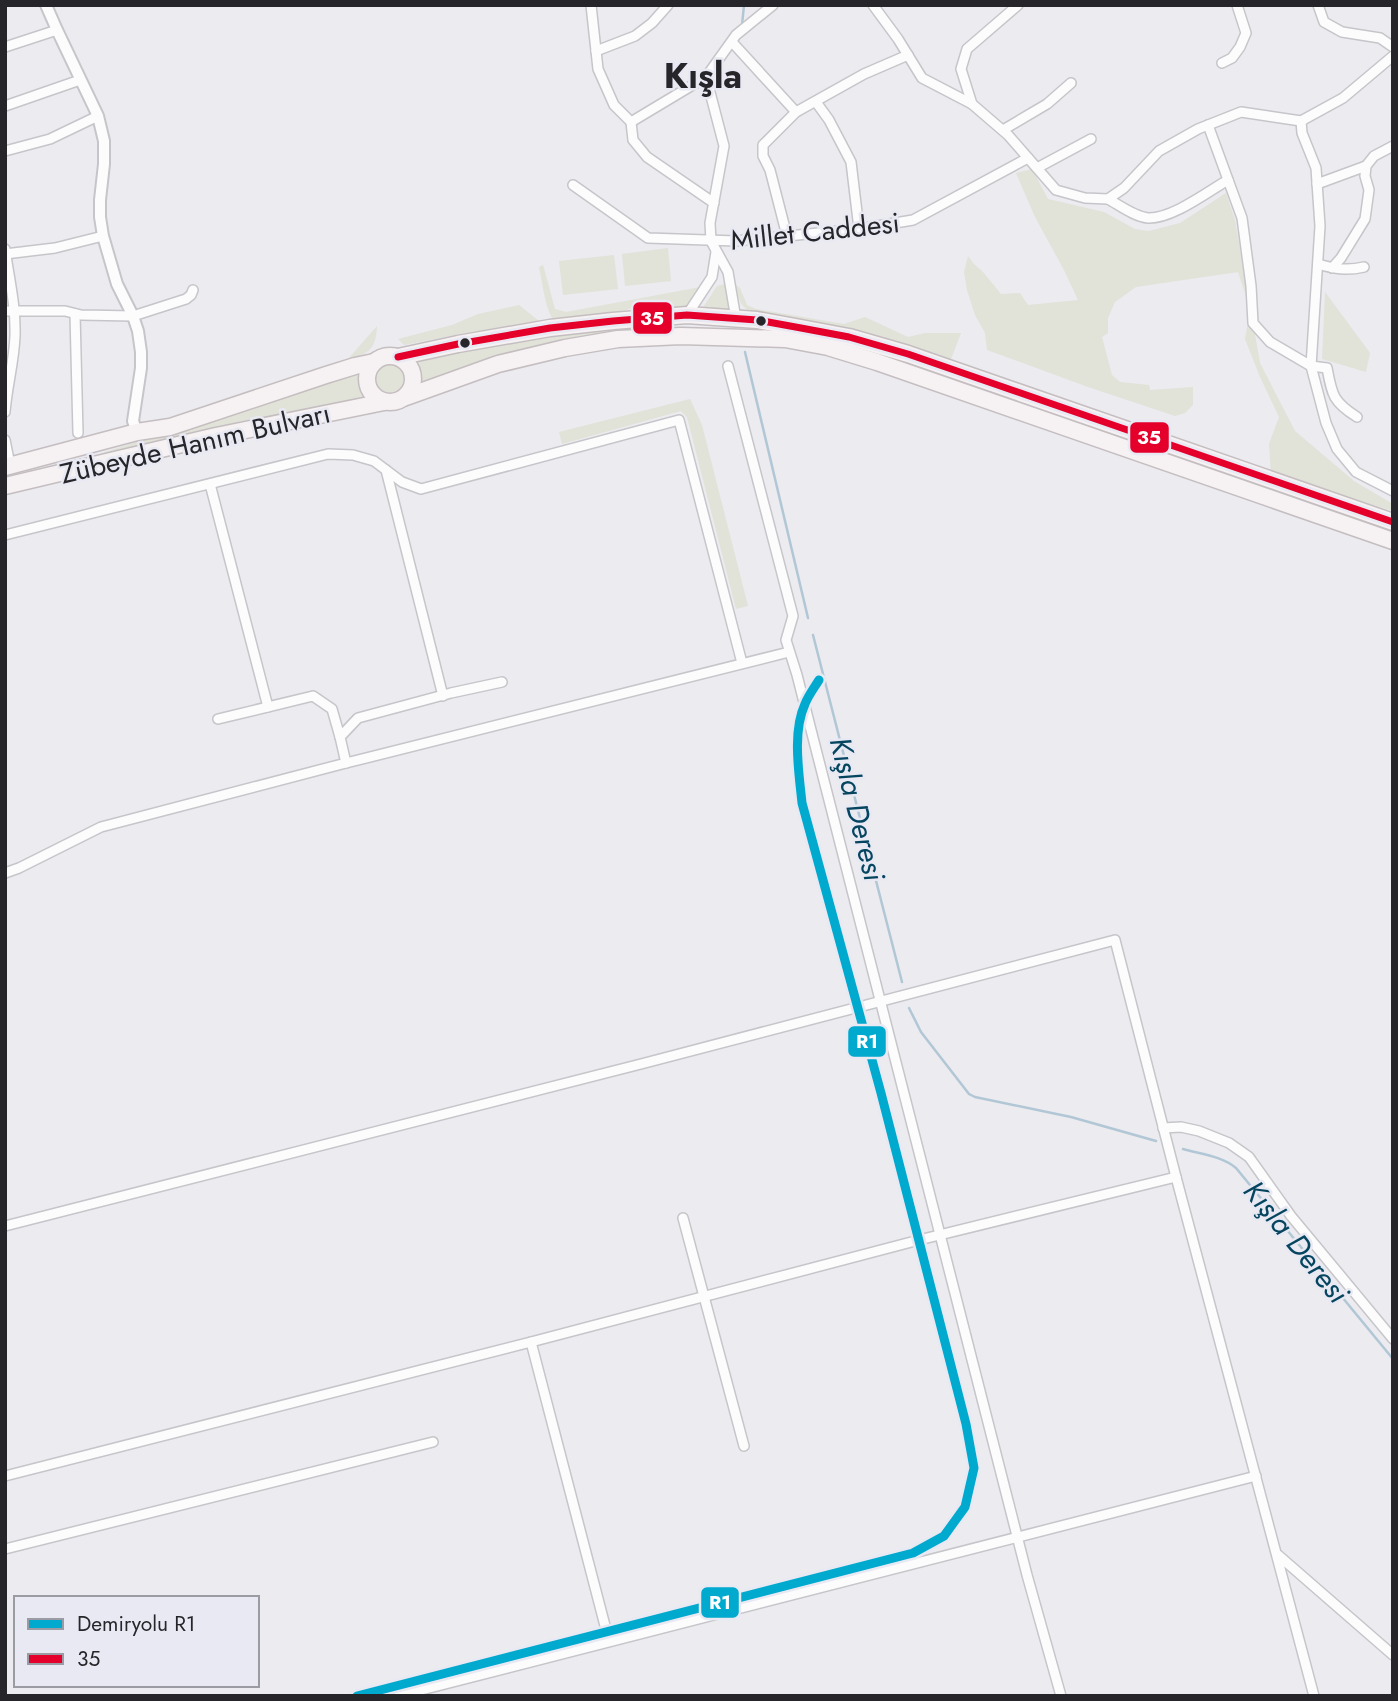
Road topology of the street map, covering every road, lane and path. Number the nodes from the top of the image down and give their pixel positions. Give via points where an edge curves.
1 (46, 5) edge
2 (591, 5) edge
3 (668, 5) edge
4 (773, 5) edge
5 (873, 5) edge
6 (1018, 5) edge
7 (1237, 5) edge
8 (1318, 5) edge
9 (57, 30) junction
10 (732, 42) junction
11 (5, 47) edge
12 (1393, 47) edge
13 (596, 51) junction
14 (908, 55) junction
15 (1393, 57) edge
16 (1222, 63) dead end
17 (706, 78) junction
18 (80, 80) junction
19 (1071, 83) dead end
20 (816, 102) junction
21 (972, 104) junction
22 (5, 106) edge
23 (796, 112) junction
24 (98, 116) junction
25 (1301, 121) junction
26 (631, 122) junction
27 (1208, 125) junction
28 (1003, 130) junction
29 (1091, 139) dead end
30 (1393, 146) edge
31 (5, 151) edge
32 (1028, 158) junction
33 (1366, 166) junction
34 (1037, 168) junction
35 (1228, 180) junction
36 (1317, 184) junction
37 (573, 185) dead end
38 (1108, 199) junction
39 (713, 203) junction
40 (859, 229) junction
41 (103, 236) junction
42 (787, 236) junction
43 (711, 241) junction
44 (5, 252) edge
45 (716, 252) junction
46 (1318, 264) junction
47 (1364, 267) dead end
48 (1332, 268) junction
49 (193, 290) dead end
50 (10, 312) edge
51 (75, 314) junction
52 (687, 315) junction
53 (133, 316) junction
54 (736, 319) junction
55 (398, 357) junction
56 (374, 362) junction
57 (728, 366) dead end
58 (1311, 366) junction
59 (406, 397) junction
60 (6, 402) edge
61 (384, 402) junction
62 (5, 412) edge
63 (1357, 417) dead end
64 (138, 432) junction
65 (78, 433) dead end
66 (5, 440) edge
67 (7, 466) edge
68 (386, 470) junction
69 (210, 484) junction
70 (5, 486) edge
71 (1393, 491) edge
72 (1393, 522) edge
73 (5, 535) edge
74 (1393, 541) edge
75 (789, 652) junction
76 (742, 663) junction
77 (502, 682) dead end
78 (443, 696) junction
79 (268, 707) junction
80 (218, 719) dead end
81 (340, 737) junction
82 (346, 763) junction
83 (5, 873) edge
84 (880, 1002) junction
85 (1163, 1128) junction
86 (1175, 1177) junction
87 (683, 1218) dead end
88 (5, 1226) edge
89 (941, 1234) junction
90 (704, 1296) junction
91 (1393, 1339) edge
92 (531, 1342) junction
93 (433, 1442) dead end
94 (744, 1446) dead end
95 (5, 1476) edge
96 (1256, 1476) junction
97 (1017, 1536) junction
98 (5, 1549) edge
99 (1276, 1554) junction
100 (609, 1641) junction
101 (1393, 1655) edge
102 (398, 1696) edge
103 (1061, 1696) edge
104 (1314, 1696) edge

1 - 9 street
2 - 13 street
3 - 13 street via 635,36
4 - 10 street
5 - 14 street
6 - 21 street via 967,49 961,69
7 - 16 street via 1246,33 1232,58
8 - 12 street via 1324,22 1342,32 1380,38
9 - 11 street
9 - 18 street
10 - 17 street
10 - 23 street
13 - 26 street via 598,69 614,105
14 - 20 street
14 - 21 street via 922,78
15 - 25 street via 1343,99
17 - 26 street
17 - 39 street via 724,146
18 - 22 street
18 - 24 street
19 - 28 street via 1047,104
20 - 23 street
20 - 40 street via 851,162
21 - 28 street
23 - 42 street via 763,145
24 - 31 street via 50,139
24 - 41 street via 104,141
25 - 27 street via 1241,112
25 - 36 street
26 - 39 street via 633,140 647,158
27 - 35 street
27 - 38 street via 1159,151
28 - 32 street
29 - 34 street
30 - 33 street
32 - 34 street
32 - 40 street, Millet Caddesi via 914,220
33 - 36 street
33 - 48 street via 1365,219
34 - 38 street via 1056,190
35 - 38 street via 1169,215 1140,216
35 - 58 street via 1242,218 1253,323 1270,342
36 - 46 street
37 - 43 street, Millet Caddesi via 648,238
39 - 43 street
40 - 42 street, Millet Caddesi
41 - 44 street via 55,248
41 - 53 street via 117,284
42 - 43 street, Millet Caddesi
43 - 45 street
44 - 50 street
45 - 52 street via 712,277
45 - 54 street via 728,272
46 - 48 street
46 - 58 street
47 - 48 street
49 - 53 street via 186,299
50 - 51 street
50 - 60 street via 14,356
51 - 53 street
51 - 65 street
52 - 54 highway, Zübeyde Hanım Bulvarı
52 - 55 highway, Zübeyde Hanım Bulvarı via 550,328
53 - 64 street via 141,352 132,421
54 - 72 highway, Zübeyde Hanım Bulvarı via 849,337 908,354
55 - 56 highway, Zübeyde Hanım Bulvarı via 385,356
55 - 59 highway via 413,374
56 - 61 highway via 367,374 368,388
56 - 64 highway, Zübeyde Hanım Bulvarı via 170,427
57 - 75 street via 793,616 786,640
58 - 63 street via 1327,368 1331,393
58 - 71 street via 1337,449 1356,472
59 - 61 highway, Zübeyde Hanım Bulvarı
59 - 74 highway, Zübeyde Hanım Bulvarı via 498,364 565,348 681,336 785,339 877,362
60 - 62 street
61 - 70 highway, Zübeyde Hanım Bulvarı
64 - 67 highway, Zübeyde Hanım Bulvarı
66 - 67 street
68 - 69 street via 364,458 328,454
68 - 76 street via 421,489 679,420
68 - 78 street
69 - 73 street
69 - 79 street
75 - 76 street
75 - 84 street
76 - 82 street
77 - 78 street
78 - 81 street via 358,718
79 - 80 street
79 - 81 street via 313,696 332,709
81 - 82 street
82 - 83 street via 101,827
84 - 85 street via 1115,940
84 - 88 street
84 - 89 street
85 - 86 street
85 - 91 street via 1199,1132 1229,1143 1249,1157 1291,1216
86 - 89 street
86 - 96 street
87 - 90 street
89 - 90 street
89 - 97 street
90 - 92 street
90 - 94 street
92 - 95 street
92 - 100 street
93 - 98 street
96 - 97 street
96 - 99 street
97 - 100 street
97 - 103 street
99 - 101 street
99 - 104 street
100 - 102 street

